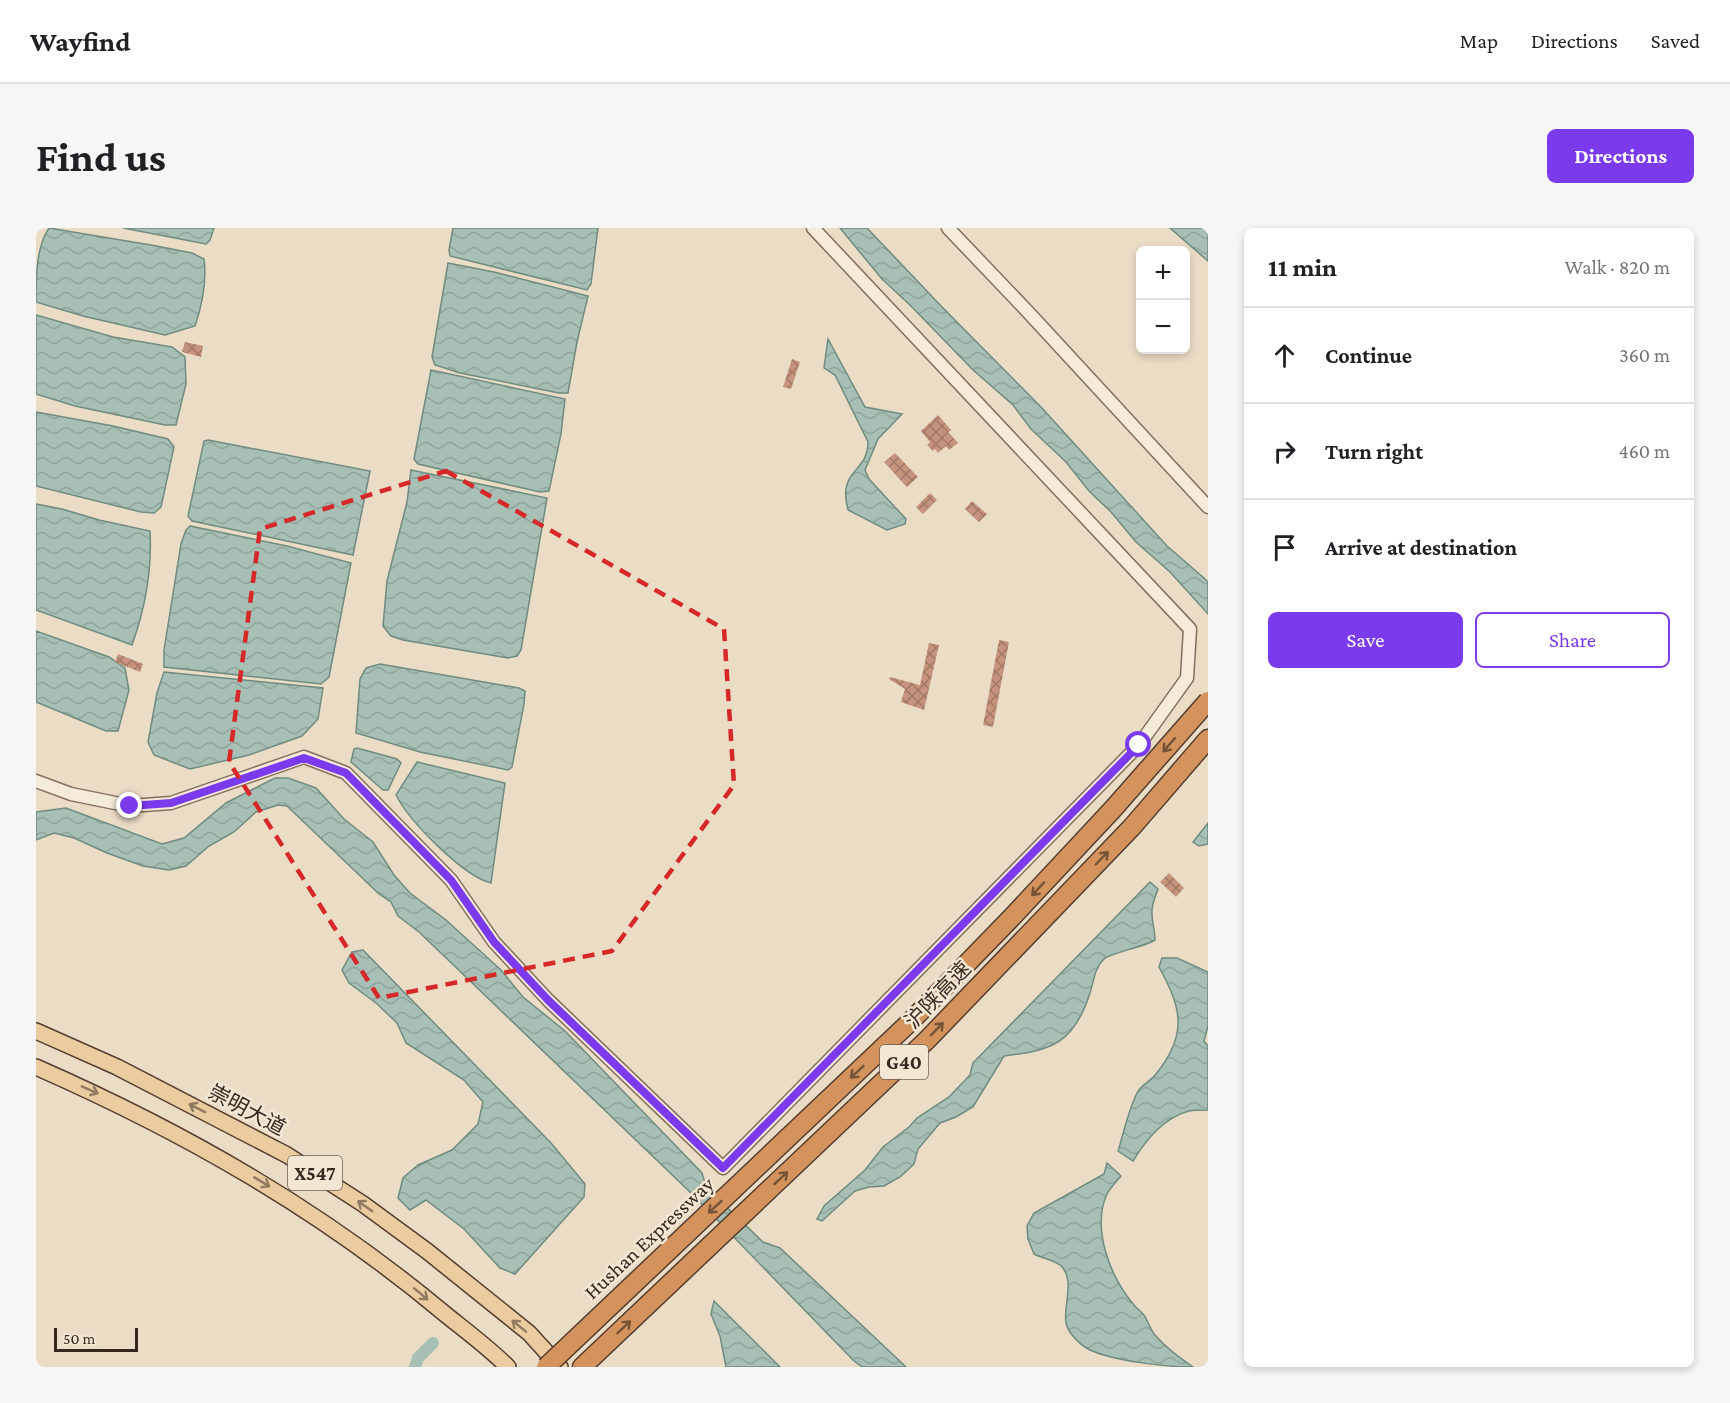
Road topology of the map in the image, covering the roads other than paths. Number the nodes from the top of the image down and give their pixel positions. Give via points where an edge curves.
1 (813, 228) edge
2 (948, 228) edge
3 (1208, 507) edge
4 (1208, 701) edge
5 (1208, 739) edge
6 (36, 781) edge
7 (36, 1031) edge
8 (36, 1067) edge
9 (508, 1367) edge
10 (546, 1367) edge
11 (560, 1367) edge
12 (582, 1367) edge

1 - 6 street via 1190,629 1187,678 1139,745 723,1168 548,1000 494,942 451,880 346,773 304,758 171,803 130,806 71,794
2 - 3 street
4 -> 10 highway, Hushan Expressway / G40, bridge via 1113,809 911,1021
12 -> 5 highway, 沪陕高速 / G40 via 927,1040 1132,827
11 -> 7 main road, 崇明大道 / X547 via 529,1333 427,1251 296,1161 117,1067
8 -> 9 main road, X547 via 166,1128 268,1186 406,1281

